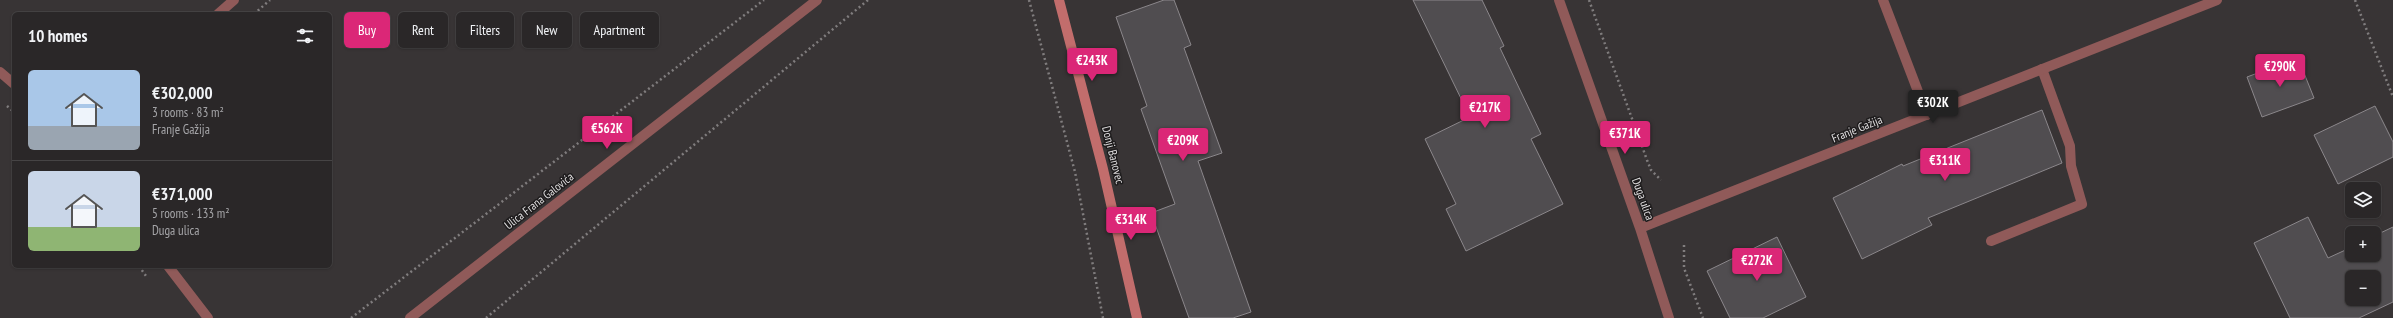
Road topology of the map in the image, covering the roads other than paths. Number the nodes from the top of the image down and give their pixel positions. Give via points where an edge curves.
1 (234, 0) edge
2 (817, 0) edge
3 (1059, 0) edge
4 (1559, 0) edge
5 (1883, 0) edge
6 (2217, 0) edge
7 (220, 12) edge
8 (2042, 70) junction
9 (0, 72) edge
10 (12, 82) edge
11 (1928, 115) junction
12 (1640, 228) junction
13 (1991, 241) dead end
14 (170, 268) edge
15 (208, 318) edge
16 (410, 318) edge
17 (1137, 318) edge
18 (1669, 318) edge

1 - 7 street
2 - 16 street, Ulica Frana Galovića
3 - 17 main road, Donji Banovec via 1103,169
4 - 12 street, Duga ulica
5 - 11 street
6 - 8 street, Franje Gažija
8 - 11 street, Franje Gažija
8 - 13 street via 2070,146 2071,166 2082,204
9 - 10 street
11 - 12 street, Franje Gažija
12 - 18 street, Duga ulica
14 - 15 street

